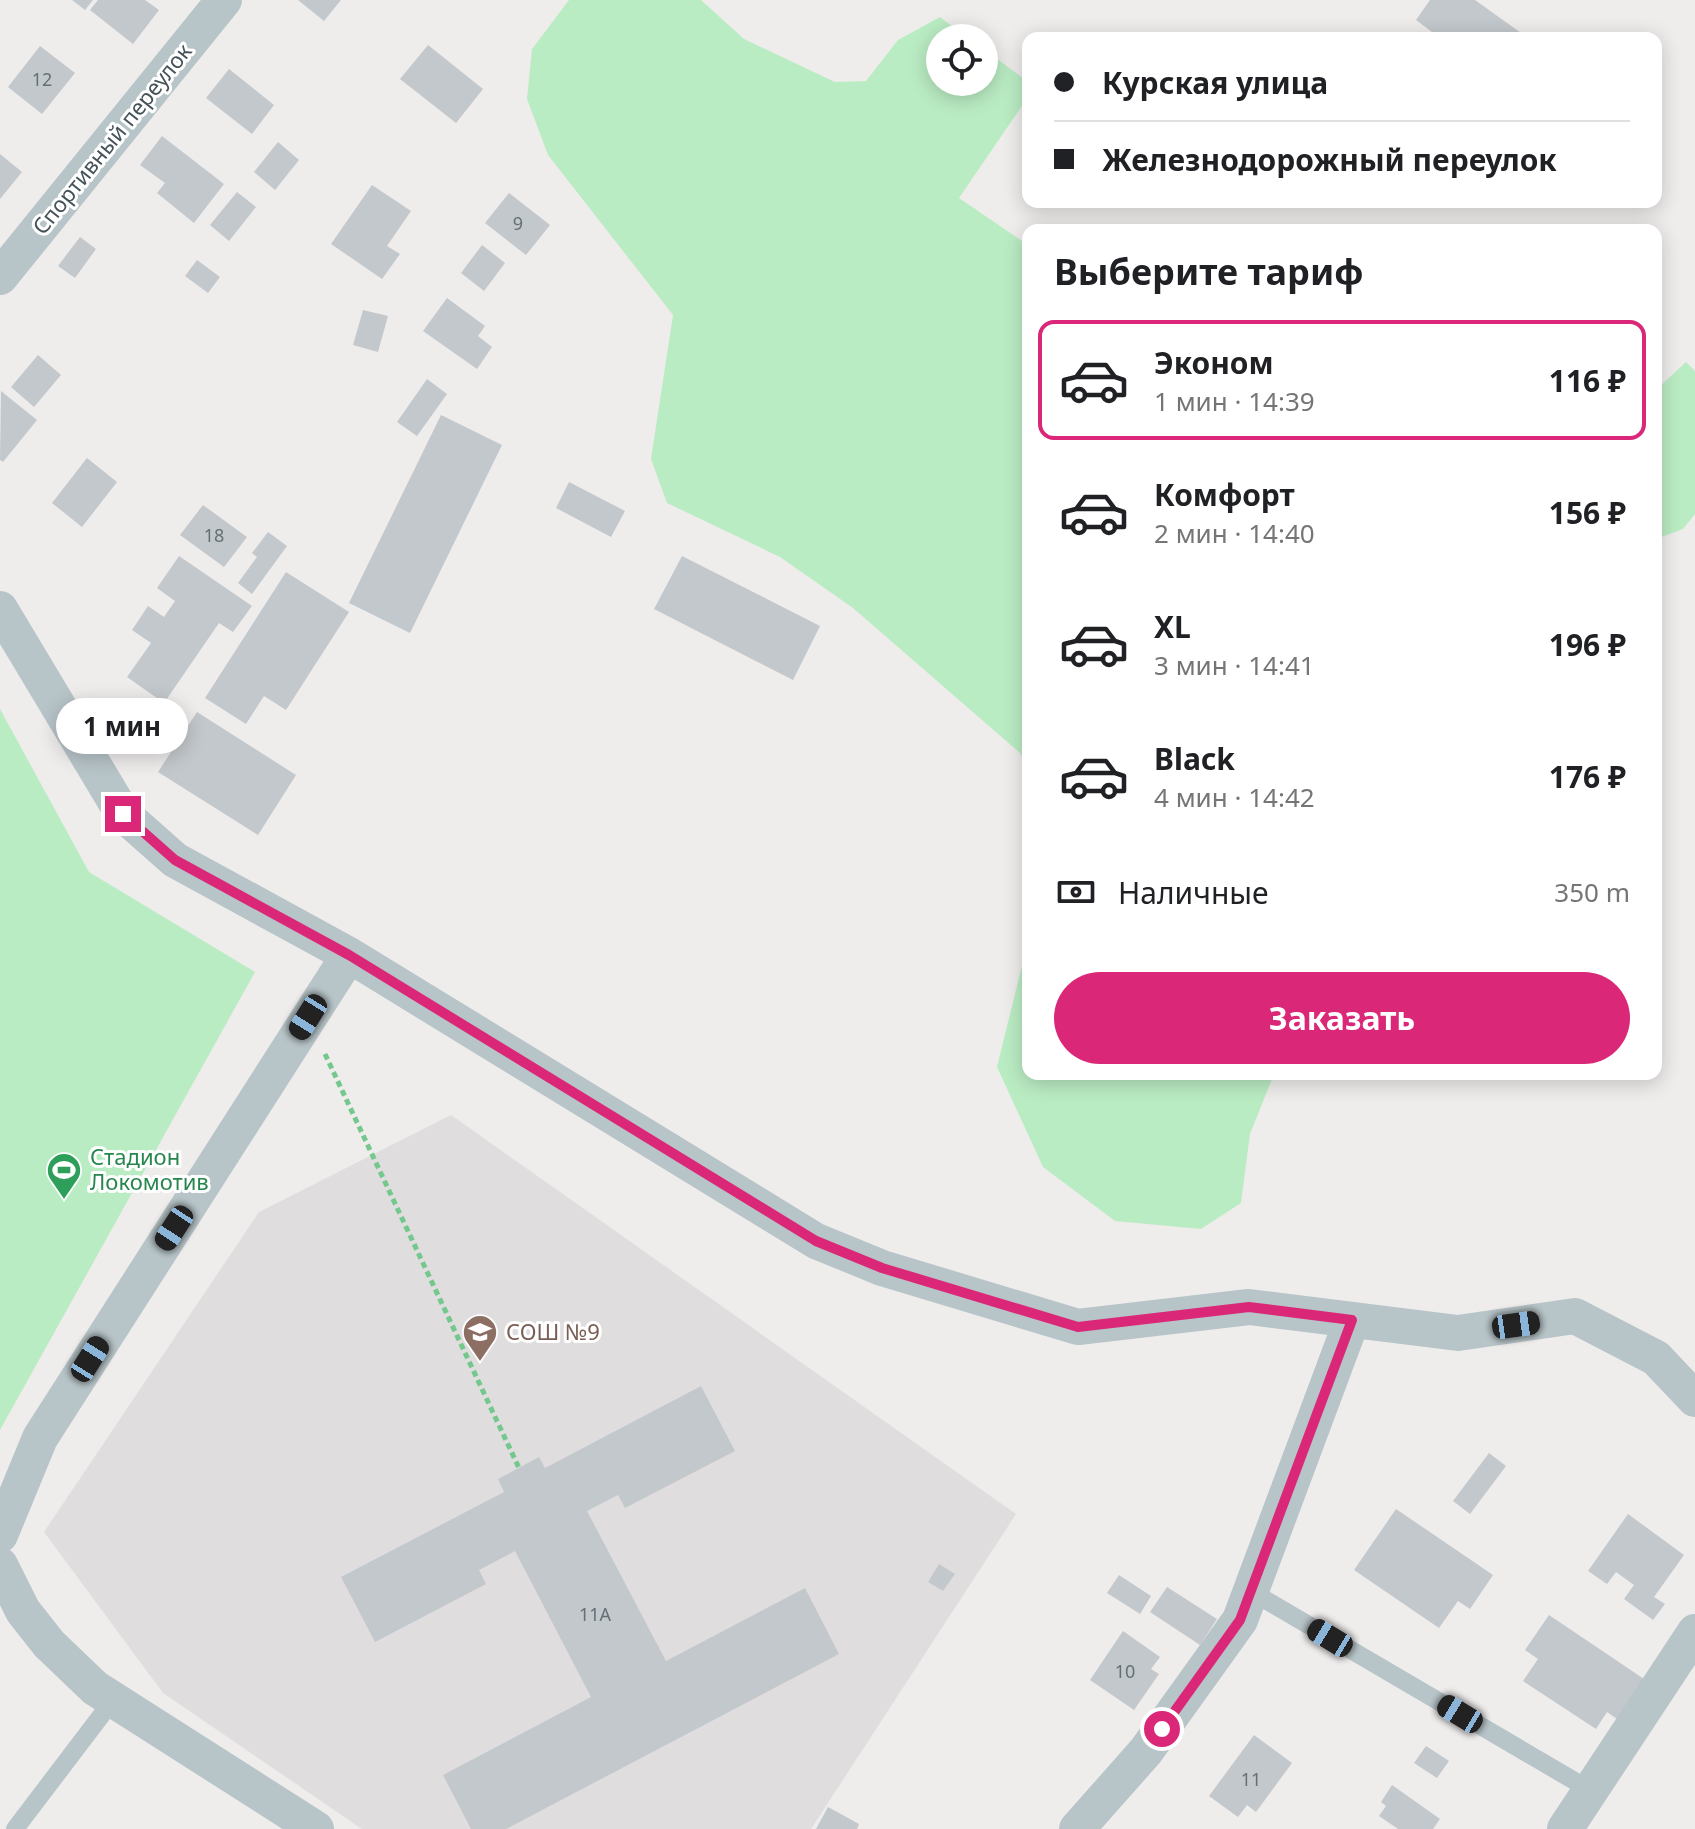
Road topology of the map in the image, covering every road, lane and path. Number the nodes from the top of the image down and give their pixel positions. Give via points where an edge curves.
1 (224, 0) edge
2 (0, 277) edge
3 (0, 609) edge
4 (349, 955) junction
5 (308, 1017) junction
6 (1352, 1320) junction
7 (1695, 1399) edge
8 (519, 1468) dead end
9 (0, 1535) edge
10 (0, 1565) edge
11 (1252, 1592) junction
12 (1695, 1632) edge
13 (113, 1700) junction
14 (1590, 1790) junction
15 (15, 1829) edge
16 (316, 1829) edge
17 (1077, 1829) edge
18 (1565, 1829) edge

1 - 2 street, Спортивный переулок
3 - 4 street via 123,814 175,860
4 - 5 street
4 - 6 street via 816,1241 882,1268 1078,1327 1249,1307
5 - 8 path
5 - 9 street via 40,1438
6 - 7 street via 1458,1333 1575,1316 1656,1358
6 - 11 street
10 - 13 street via 23,1611 49,1644
11 - 14 lane
11 - 17 street via 1240,1620 1146,1751
12 - 14 street
13 - 15 lane
13 - 16 street
14 - 18 street

